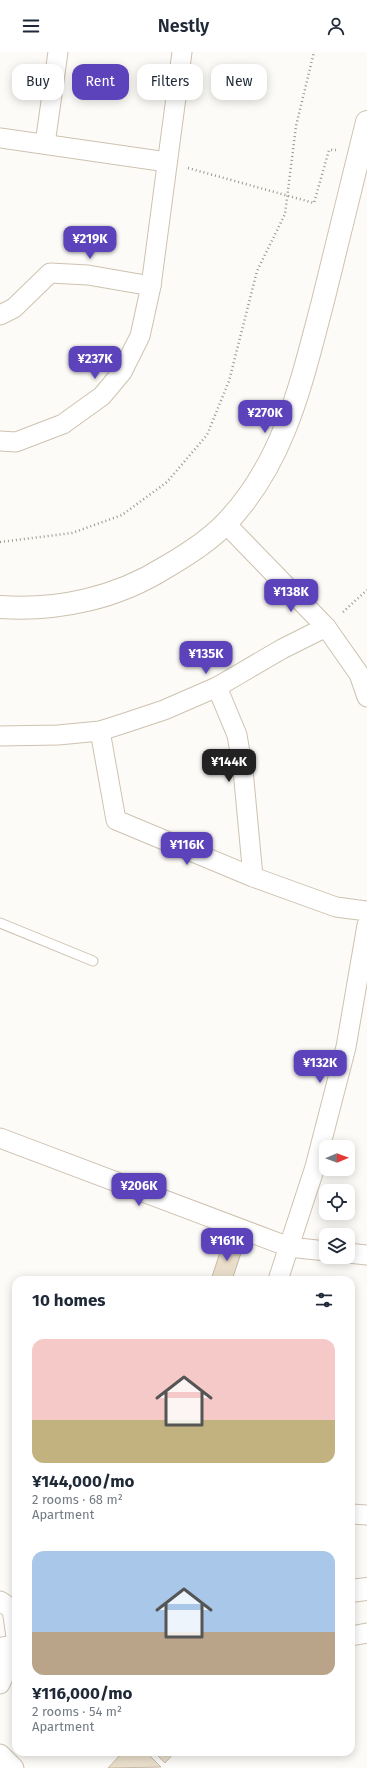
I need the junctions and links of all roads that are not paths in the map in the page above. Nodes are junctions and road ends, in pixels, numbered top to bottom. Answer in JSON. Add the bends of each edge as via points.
{"nodes":[{"id":1,"x":58,"y":52,"type":"edge"},
{"id":2,"x":182,"y":52,"type":"edge"},
{"id":3,"x":367,"y":122,"type":"edge"},
{"id":4,"x":0,"y":138,"type":"edge"},
{"id":5,"x":45,"y":144,"type":"junction"},
{"id":6,"x":167,"y":162,"type":"junction"},
{"id":7,"x":361,"y":178,"type":"edge"},
{"id":8,"x":151,"y":286,"type":"junction"},
{"id":9,"x":0,"y":315,"type":"edge"},
{"id":10,"x":0,"y":441,"type":"edge"},
{"id":11,"x":226,"y":524,"type":"junction"},
{"id":12,"x":0,"y":607,"type":"edge"},
{"id":13,"x":326,"y":627,"type":"junction"},
{"id":14,"x":217,"y":687,"type":"junction"},
{"id":15,"x":367,"y":697,"type":"edge"},
{"id":16,"x":100,"y":732,"type":"junction"},
{"id":17,"x":0,"y":740,"type":"edge"},
{"id":18,"x":253,"y":877,"type":"junction"},
{"id":19,"x":367,"y":911,"type":"edge"},
{"id":20,"x":0,"y":923,"type":"edge"},
{"id":21,"x":367,"y":925,"type":"edge"},
{"id":22,"x":92,"y":961,"type":"dead end"},
{"id":23,"x":0,"y":1138,"type":"edge"},
{"id":24,"x":289,"y":1247,"type":"junction"},
{"id":25,"x":319,"y":1250,"type":"edge"},
{"id":26,"x":355,"y":1254,"type":"edge"},
{"id":27,"x":367,"y":1255,"type":"edge"},
{"id":28,"x":279,"y":1276,"type":"edge"},
{"id":29,"x":355,"y":1514,"type":"edge"},
{"id":30,"x":367,"y":1515,"type":"edge"},
{"id":31,"x":367,"y":1589,"type":"edge"},
{"id":32,"x":355,"y":1591,"type":"edge"},
{"id":33,"x":0,"y":1601,"type":"edge"},
{"id":34,"x":12,"y":1609,"type":"edge"},
{"id":35,"x":367,"y":1634,"type":"edge"},
{"id":36,"x":355,"y":1636,"type":"edge"},
{"id":37,"x":12,"y":1648,"type":"edge"},
{"id":38,"x":0,"y":1649,"type":"edge"},
{"id":39,"x":12,"y":1656,"type":"edge"},
{"id":40,"x":0,"y":1684,"type":"edge"},
{"id":41,"x":0,"y":1754,"type":"edge"},
{"id":42,"x":14,"y":1768,"type":"edge"}],
"edges":[{"from":1,"to":5,"type":"street"},
{"from":2,"to":6,"type":"street"},
{"from":3,"to":7,"type":"street"},
{"from":4,"to":5,"type":"street"},
{"from":5,"to":6,"type":"street"},
{"from":6,"to":8,"type":"street"},
{"from":7,"to":11,"type":"street","via":[[284,435],[268,466]]},
{"from":8,"to":9,"type":"street","via":[[88,275],[50,273],[14,308]]},
{"from":8,"to":10,"type":"street","via":[[140,336],[122,372],[102,396],[63,424],[16,442]]},
{"from":11,"to":12,"type":"street","via":[[186,555],[148,579],[110,594],[65,605]]},
{"from":11,"to":13,"type":"street"},
{"from":13,"to":14,"type":"street"},
{"from":13,"to":15,"type":"street","via":[[358,674]]},
{"from":14,"to":16,"type":"street","via":[[164,710]]},
{"from":14,"to":18,"type":"street","via":[[237,735],[243,770]]},
{"from":16,"to":17,"type":"street"},
{"from":16,"to":18,"type":"street","via":[[116,820]]},
{"from":18,"to":19,"type":"street","via":[[336,907]]},
{"from":20,"to":22,"type":"lane"},
{"from":21,"to":24,"type":"street","via":[[346,1047],[315,1167]]},
{"from":23,"to":24,"type":"street"},
{"from":24,"to":25,"type":"street"},
{"from":24,"to":28,"type":"street"},
{"from":26,"to":27,"type":"street"},
{"from":29,"to":30,"type":"street"},
{"from":31,"to":32,"type":"street"},
{"from":33,"to":34,"type":"street"},
{"from":35,"to":36,"type":"street"},
{"from":37,"to":38,"type":"street"},
{"from":39,"to":40,"type":"street"},
{"from":41,"to":42,"type":"street"}]}
